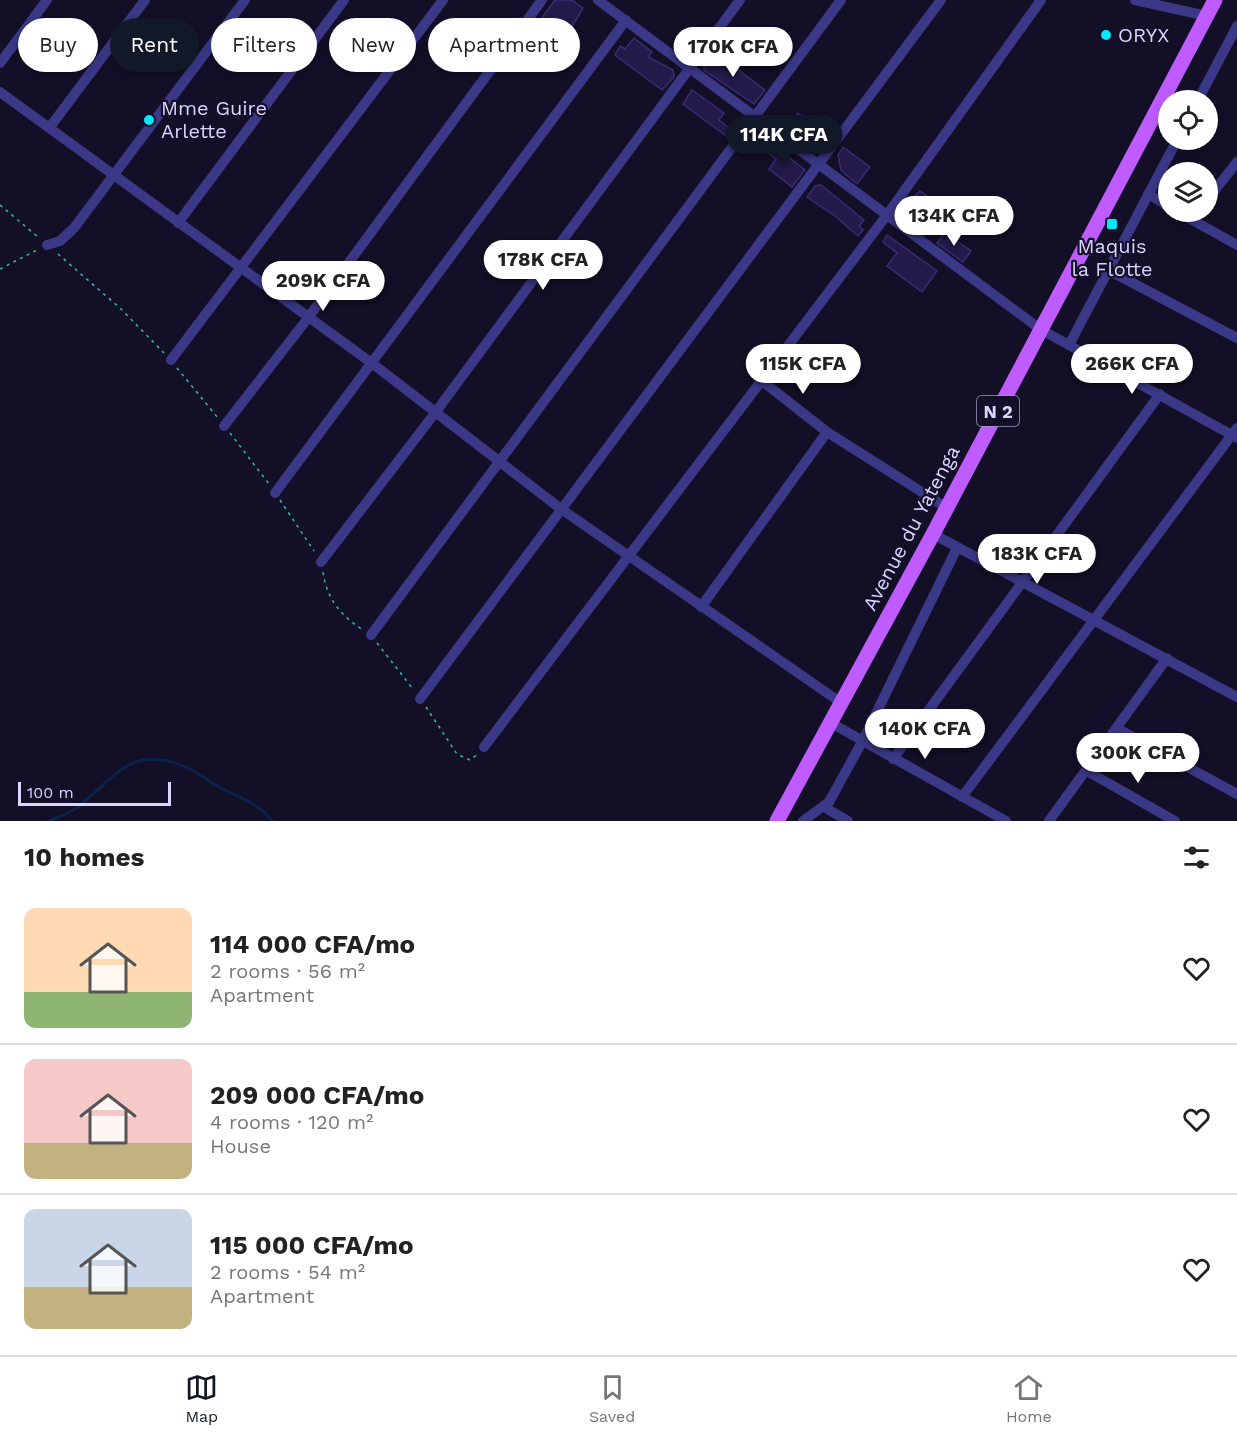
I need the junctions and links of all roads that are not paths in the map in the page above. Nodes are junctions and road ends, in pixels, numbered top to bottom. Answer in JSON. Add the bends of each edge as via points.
{"nodes":[{"id":1,"x":47,"y":0,"type":"edge"},
{"id":2,"x":146,"y":0,"type":"edge"},
{"id":3,"x":245,"y":0,"type":"edge"},
{"id":4,"x":344,"y":0,"type":"edge"},
{"id":5,"x":443,"y":0,"type":"edge"},
{"id":6,"x":542,"y":0,"type":"edge"},
{"id":7,"x":598,"y":0,"type":"edge"},
{"id":8,"x":740,"y":0,"type":"edge"},
{"id":9,"x":841,"y":0,"type":"edge"},
{"id":10,"x":941,"y":0,"type":"edge"},
{"id":11,"x":1041,"y":0,"type":"edge"},
{"id":12,"x":1135,"y":0,"type":"edge"},
{"id":13,"x":1215,"y":0,"type":"edge"},
{"id":14,"x":1207,"y":16,"type":"junction"},
{"id":15,"x":626,"y":20,"type":"junction"},
{"id":16,"x":1237,"y":29,"type":"edge"},
{"id":17,"x":0,"y":63,"type":"edge"},
{"id":18,"x":690,"y":68,"type":"junction"},
{"id":19,"x":1203,"y":90,"type":"edge"},
{"id":20,"x":0,"y":92,"type":"edge"},
{"id":21,"x":756,"y":118,"type":"junction"},
{"id":22,"x":50,"y":127,"type":"junction"},
{"id":23,"x":1172,"y":150,"type":"edge"},
{"id":24,"x":1237,"y":162,"type":"edge"},
{"id":25,"x":819,"y":164,"type":"junction"},
{"id":26,"x":114,"y":177,"type":"junction"},
{"id":27,"x":1218,"y":186,"type":"edge"},
{"id":28,"x":1148,"y":194,"type":"junction"},
{"id":29,"x":1158,"y":200,"type":"edge"},
{"id":30,"x":887,"y":215,"type":"junction"},
{"id":31,"x":1205,"y":222,"type":"edge"},
{"id":32,"x":178,"y":223,"type":"junction"},
{"id":33,"x":48,"y":245,"type":"road end"},
{"id":34,"x":1237,"y":245,"type":"edge"},
{"id":35,"x":242,"y":268,"type":"junction"},
{"id":36,"x":1108,"y":270,"type":"junction"},
{"id":37,"x":308,"y":318,"type":"junction"},
{"id":38,"x":1040,"y":329,"type":"junction"},
{"id":39,"x":1237,"y":338,"type":"edge"},
{"id":40,"x":1070,"y":345,"type":"junction"},
{"id":41,"x":171,"y":360,"type":"road end"},
{"id":42,"x":373,"y":364,"type":"junction"},
{"id":43,"x":762,"y":381,"type":"junction"},
{"id":44,"x":1160,"y":394,"type":"junction"},
{"id":45,"x":435,"y":413,"type":"junction"},
{"id":46,"x":224,"y":426,"type":"dead end"},
{"id":47,"x":827,"y":432,"type":"junction"},
{"id":48,"x":1235,"y":434,"type":"edge"},
{"id":49,"x":499,"y":462,"type":"junction"},
{"id":50,"x":275,"y":493,"type":"dead end"},
{"id":51,"x":947,"y":508,"type":"junction"},
{"id":52,"x":561,"y":509,"type":"junction"},
{"id":53,"x":933,"y":534,"type":"junction"},
{"id":54,"x":957,"y":548,"type":"junction"},
{"id":55,"x":628,"y":556,"type":"junction"},
{"id":56,"x":321,"y":562,"type":"dead end"},
{"id":57,"x":1021,"y":583,"type":"junction"},
{"id":58,"x":701,"y":607,"type":"junction"},
{"id":59,"x":1094,"y":619,"type":"junction"},
{"id":60,"x":371,"y":635,"type":"dead end"},
{"id":61,"x":1167,"y":658,"type":"junction"},
{"id":62,"x":1237,"y":697,"type":"edge"},
{"id":63,"x":420,"y":699,"type":"dead end"},
{"id":64,"x":840,"y":702,"type":"junction"},
{"id":65,"x":831,"y":723,"type":"junction"},
{"id":66,"x":1118,"y":729,"type":"junction"},
{"id":67,"x":862,"y":742,"type":"junction"},
{"id":68,"x":484,"y":747,"type":"dead end"},
{"id":69,"x":893,"y":759,"type":"junction"},
{"id":70,"x":1087,"y":771,"type":"junction"},
{"id":71,"x":1237,"y":794,"type":"edge"},
{"id":72,"x":962,"y":797,"type":"junction"},
{"id":73,"x":824,"y":807,"type":"junction"},
{"id":74,"x":778,"y":820,"type":"edge"},
{"id":75,"x":803,"y":821,"type":"edge"},
{"id":76,"x":848,"y":821,"type":"edge"},
{"id":77,"x":1006,"y":821,"type":"edge"},
{"id":78,"x":1049,"y":821,"type":"edge"},
{"id":79,"x":1175,"y":821,"type":"edge"}],
"edges":[{"from":1,"to":17,"type":"street"},
{"from":2,"to":22,"type":"street"},
{"from":3,"to":26,"type":"street"},
{"from":4,"to":32,"type":"street"},
{"from":5,"to":35,"type":"street"},
{"from":6,"to":37,"type":"street"},
{"from":7,"to":15,"type":"street"},
{"from":8,"to":18,"type":"street"},
{"from":9,"to":21,"type":"street"},
{"from":10,"to":25,"type":"street"},
{"from":11,"to":30,"type":"street"},
{"from":12,"to":14,"type":"street"},
{"from":13,"to":14,"type":"main road","name":"Avenue du Yatenga","number":"N 2"},
{"from":14,"to":38,"type":"main road","name":"Avenue du Yatenga","number":"N 2"},
{"from":15,"to":18,"type":"street"},
{"from":15,"to":42,"type":"street"},
{"from":16,"to":19,"type":"street"},
{"from":18,"to":21,"type":"street"},
{"from":18,"to":45,"type":"street"},
{"from":20,"to":22,"type":"street"},
{"from":21,"to":25,"type":"street"},
{"from":21,"to":49,"type":"street"},
{"from":22,"to":26,"type":"street"},
{"from":23,"to":28,"type":"street"},
{"from":24,"to":27,"type":"street"},
{"from":25,"to":30,"type":"street"},
{"from":25,"to":52,"type":"street"},
{"from":26,"to":32,"type":"street"},
{"from":26,"to":33,"type":"street","via":[[74,228],[60,241]]},
{"from":28,"to":29,"type":"street"},
{"from":28,"to":36,"type":"street"},
{"from":30,"to":38,"type":"street"},
{"from":30,"to":43,"type":"street"},
{"from":31,"to":34,"type":"street"},
{"from":32,"to":35,"type":"street"},
{"from":35,"to":37,"type":"street"},
{"from":35,"to":41,"type":"street"},
{"from":36,"to":39,"type":"street"},
{"from":36,"to":40,"type":"street"},
{"from":37,"to":42,"type":"street"},
{"from":37,"to":46,"type":"street"},
{"from":38,"to":40,"type":"street"},
{"from":38,"to":51,"type":"main road","name":"Avenue du Yatenga","number":"N 2"},
{"from":40,"to":44,"type":"street"},
{"from":42,"to":45,"type":"street"},
{"from":42,"to":50,"type":"street"},
{"from":43,"to":47,"type":"street"},
{"from":43,"to":55,"type":"street"},
{"from":44,"to":48,"type":"street"},
{"from":44,"to":57,"type":"street"},
{"from":45,"to":49,"type":"street"},
{"from":45,"to":56,"type":"street"},
{"from":47,"to":51,"type":"street"},
{"from":47,"to":58,"type":"street"},
{"from":48,"to":59,"type":"street"},
{"from":49,"to":52,"type":"street"},
{"from":49,"to":60,"type":"street"},
{"from":51,"to":53,"type":"main road","name":"Avenue du Yatenga","number":"N 2"},
{"from":52,"to":55,"type":"street"},
{"from":52,"to":63,"type":"street"},
{"from":53,"to":54,"type":"street"},
{"from":53,"to":64,"type":"main road","name":"Avenue du Yatenga","number":"N 2"},
{"from":54,"to":57,"type":"street"},
{"from":54,"to":67,"type":"street"},
{"from":55,"to":58,"type":"street"},
{"from":55,"to":68,"type":"street"},
{"from":57,"to":59,"type":"street"},
{"from":57,"to":69,"type":"street"},
{"from":58,"to":64,"type":"street"},
{"from":59,"to":61,"type":"street"},
{"from":59,"to":72,"type":"street"},
{"from":61,"to":62,"type":"street"},
{"from":61,"to":66,"type":"street"},
{"from":64,"to":65,"type":"main road","name":"Avenue du Yatenga","number":"N 2"},
{"from":65,"to":67,"type":"street"},
{"from":65,"to":74,"type":"main road","name":"Avenue du Yatenga","number":"N 2"},
{"from":66,"to":70,"type":"street"},
{"from":66,"to":71,"type":"street"},
{"from":67,"to":69,"type":"street"},
{"from":67,"to":73,"type":"street"},
{"from":69,"to":72,"type":"street"},
{"from":70,"to":78,"type":"street"},
{"from":70,"to":79,"type":"street"},
{"from":72,"to":77,"type":"street"},
{"from":73,"to":75,"type":"street"},
{"from":73,"to":76,"type":"street"}]}
